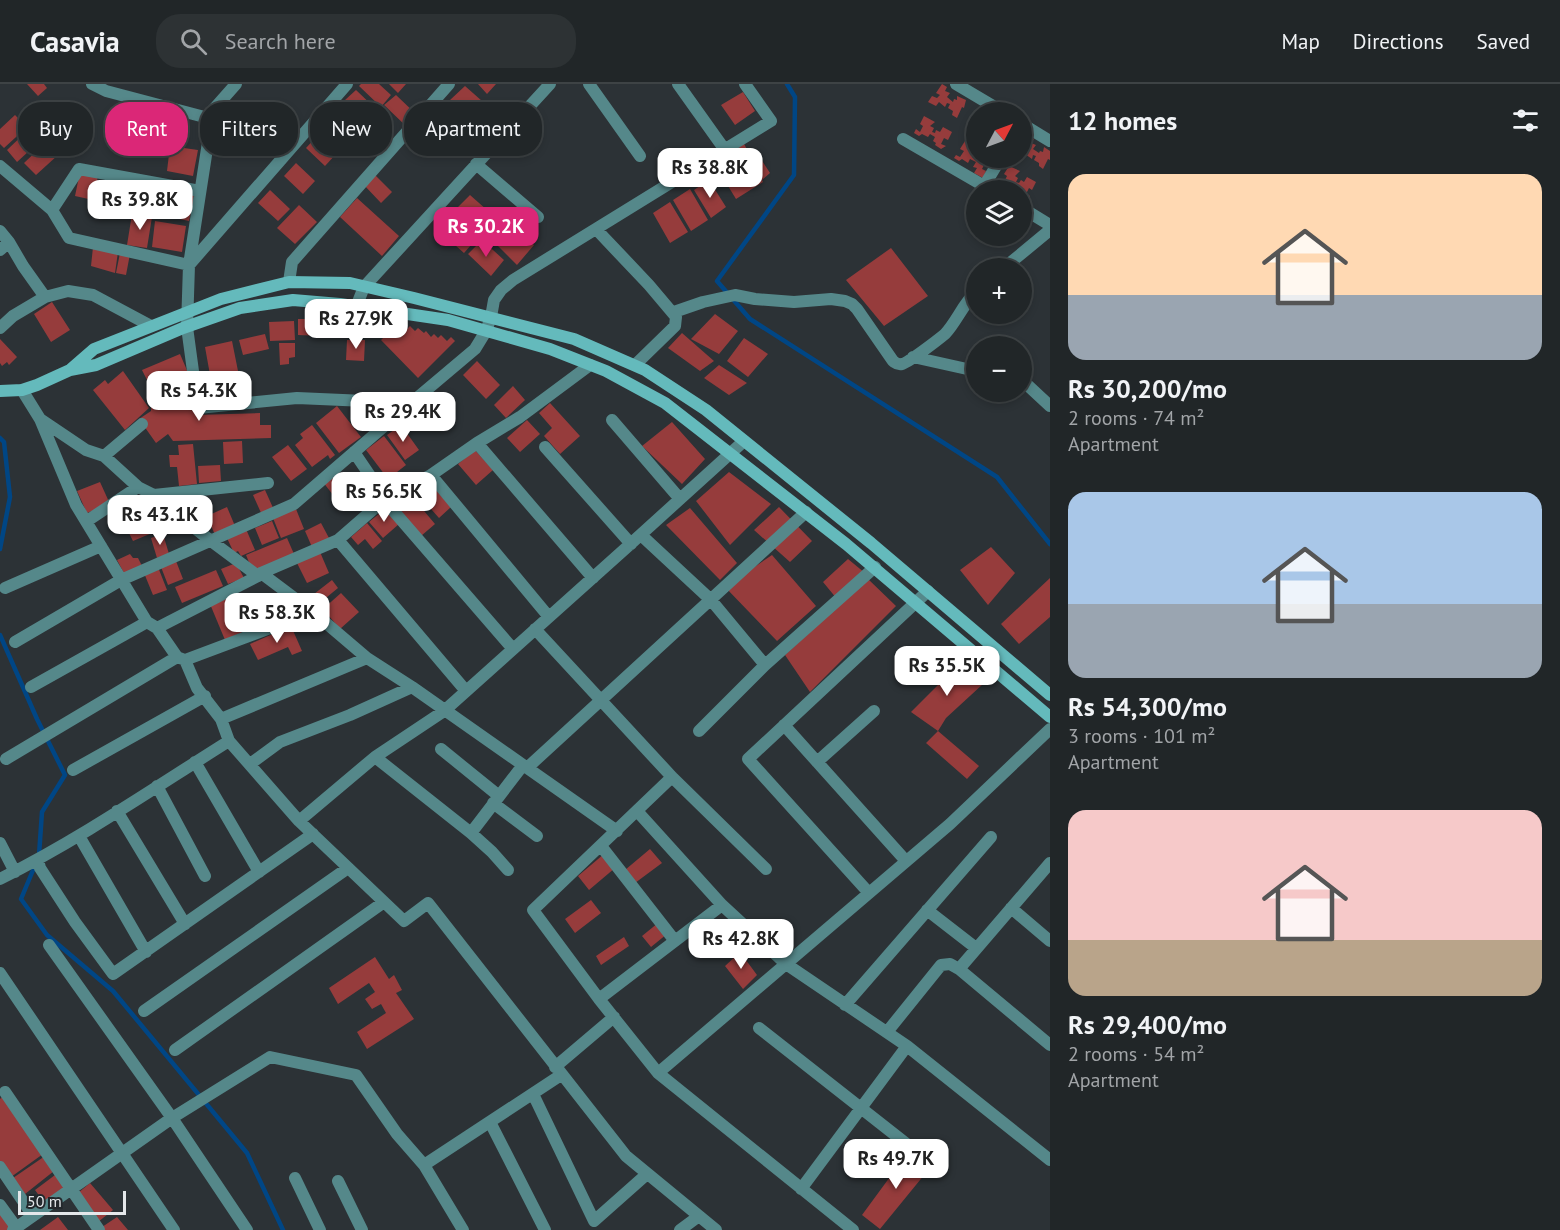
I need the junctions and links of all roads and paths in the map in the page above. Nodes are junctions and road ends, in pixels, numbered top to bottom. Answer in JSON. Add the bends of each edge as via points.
{"nodes":[{"id":1,"x":92,"y":84,"type":"edge"},
{"id":2,"x":347,"y":84,"type":"edge"},
{"id":3,"x":449,"y":84,"type":"edge"},
{"id":4,"x":550,"y":84,"type":"edge"},
{"id":5,"x":590,"y":84,"type":"edge"},
{"id":6,"x":678,"y":84,"type":"edge"},
{"id":7,"x":745,"y":84,"type":"edge"},
{"id":8,"x":957,"y":84,"type":"edge"},
{"id":9,"x":232,"y":86,"type":"edge"},
{"id":10,"x":219,"y":102,"type":"edge"},
{"id":11,"x":987,"y":102,"type":"edge"},
{"id":12,"x":200,"y":116,"type":"edge"},
{"id":13,"x":1032,"y":130,"type":"edge"},
{"id":14,"x":903,"y":139,"type":"dead end"},
{"id":15,"x":1050,"y":141,"type":"edge"},
{"id":16,"x":724,"y":150,"type":"junction"},
{"id":17,"x":206,"y":156,"type":"edge"},
{"id":18,"x":640,"y":156,"type":"dead end"},
{"id":19,"x":476,"y":164,"type":"junction"},
{"id":20,"x":0,"y":166,"type":"edge"},
{"id":21,"x":974,"y":180,"type":"edge"},
{"id":22,"x":200,"y":191,"type":"junction"},
{"id":23,"x":52,"y":210,"type":"junction"},
{"id":24,"x":1032,"y":214,"type":"edge"},
{"id":25,"x":538,"y":217,"type":"dead end"},
{"id":26,"x":1050,"y":225,"type":"edge"},
{"id":27,"x":596,"y":229,"type":"junction"},
{"id":28,"x":1050,"y":230,"type":"edge"},
{"id":29,"x":0,"y":231,"type":"edge"},
{"id":30,"x":5,"y":246,"type":"edge"},
{"id":31,"x":1016,"y":258,"type":"edge"},
{"id":32,"x":189,"y":265,"type":"junction"},
{"id":33,"x":289,"y":282,"type":"junction"},
{"id":34,"x":364,"y":287,"type":"junction"},
{"id":35,"x":45,"y":297,"type":"junction"},
{"id":36,"x":966,"y":303,"type":"edge"},
{"id":37,"x":356,"y":307,"type":"junction"},
{"id":38,"x":188,"y":312,"type":"junction"},
{"id":39,"x":674,"y":312,"type":"junction"},
{"id":40,"x":491,"y":317,"type":"junction"},
{"id":41,"x":151,"y":326,"type":"junction"},
{"id":42,"x":187,"y":327,"type":"junction"},
{"id":43,"x":0,"y":328,"type":"edge"},
{"id":44,"x":486,"y":331,"type":"junction"},
{"id":45,"x":914,"y":357,"type":"junction"},
{"id":46,"x":590,"y":365,"type":"junction"},
{"id":47,"x":634,"y":365,"type":"junction"},
{"id":48,"x":966,"y":369,"type":"edge"},
{"id":49,"x":70,"y":370,"type":"junction"},
{"id":50,"x":1032,"y":389,"type":"edge"},
{"id":51,"x":22,"y":390,"type":"junction"},
{"id":52,"x":0,"y":391,"type":"edge"},
{"id":53,"x":411,"y":403,"type":"junction"},
{"id":54,"x":1050,"y":406,"type":"edge"},
{"id":55,"x":40,"y":419,"type":"junction"},
{"id":56,"x":612,"y":420,"type":"dead end"},
{"id":57,"x":142,"y":424,"type":"dead end"},
{"id":58,"x":744,"y":441,"type":"junction"},
{"id":59,"x":477,"y":443,"type":"junction"},
{"id":60,"x":546,"y":447,"type":"dead end"},
{"id":61,"x":354,"y":452,"type":"junction"},
{"id":62,"x":730,"y":453,"type":"junction"},
{"id":63,"x":104,"y":456,"type":"junction"},
{"id":64,"x":431,"y":475,"type":"junction"},
{"id":65,"x":268,"y":483,"type":"dead end"},
{"id":66,"x":138,"y":487,"type":"junction"},
{"id":67,"x":154,"y":495,"type":"junction"},
{"id":68,"x":384,"y":500,"type":"junction"},
{"id":69,"x":680,"y":500,"type":"junction"},
{"id":70,"x":806,"y":512,"type":"junction"},
{"id":71,"x":87,"y":521,"type":"junction"},
{"id":72,"x":641,"y":535,"type":"junction"},
{"id":73,"x":338,"y":540,"type":"junction"},
{"id":74,"x":211,"y":542,"type":"junction"},
{"id":75,"x":631,"y":544,"type":"junction"},
{"id":76,"x":101,"y":546,"type":"junction"},
{"id":77,"x":875,"y":567,"type":"junction"},
{"id":78,"x":260,"y":575,"type":"junction"},
{"id":79,"x":593,"y":578,"type":"junction"},
{"id":80,"x":121,"y":580,"type":"junction"},
{"id":81,"x":5,"y":588,"type":"dead end"},
{"id":82,"x":928,"y":591,"type":"junction"},
{"id":83,"x":711,"y":600,"type":"junction"},
{"id":84,"x":916,"y":603,"type":"junction"},
{"id":85,"x":313,"y":612,"type":"junction"},
{"id":86,"x":549,"y":617,"type":"junction"},
{"id":87,"x":152,"y":625,"type":"junction"},
{"id":88,"x":536,"y":629,"type":"junction"},
{"id":89,"x":15,"y":642,"type":"dead end"},
{"id":90,"x":513,"y":649,"type":"junction"},
{"id":91,"x":181,"y":658,"type":"junction"},
{"id":92,"x":367,"y":658,"type":"junction"},
{"id":93,"x":765,"y":665,"type":"junction"},
{"id":94,"x":31,"y":687,"type":"dead end"},
{"id":95,"x":412,"y":687,"type":"junction"},
{"id":96,"x":466,"y":691,"type":"junction"},
{"id":97,"x":1050,"y":694,"type":"edge"},
{"id":98,"x":205,"y":696,"type":"junction"},
{"id":99,"x":601,"y":700,"type":"junction"},
{"id":100,"x":444,"y":711,"type":"junction"},
{"id":101,"x":874,"y":711,"type":"dead end"},
{"id":102,"x":1050,"y":717,"type":"edge"},
{"id":103,"x":221,"y":719,"type":"junction"},
{"id":104,"x":784,"y":725,"type":"junction"},
{"id":105,"x":1050,"y":729,"type":"edge"},
{"id":106,"x":699,"y":731,"type":"dead end"},
{"id":107,"x":229,"y":741,"type":"junction"},
{"id":108,"x":441,"y":749,"type":"dead end"},
{"id":109,"x":375,"y":757,"type":"junction"},
{"id":110,"x":6,"y":759,"type":"dead end"},
{"id":111,"x":195,"y":762,"type":"junction"},
{"id":112,"x":817,"y":762,"type":"junction"},
{"id":113,"x":250,"y":764,"type":"junction"},
{"id":114,"x":525,"y":767,"type":"junction"},
{"id":115,"x":73,"y":770,"type":"dead end"},
{"id":116,"x":672,"y":777,"type":"junction"},
{"id":117,"x":157,"y":786,"type":"junction"},
{"id":118,"x":496,"y":799,"type":"junction"},
{"id":119,"x":117,"y":811,"type":"junction"},
{"id":120,"x":637,"y":811,"type":"junction"},
{"id":121,"x":299,"y":821,"type":"junction"},
{"id":122,"x":617,"y":831,"type":"junction"},
{"id":123,"x":471,"y":833,"type":"junction"},
{"id":124,"x":313,"y":834,"type":"junction"},
{"id":125,"x":79,"y":836,"type":"junction"},
{"id":126,"x":537,"y":836,"type":"dead end"},
{"id":127,"x":991,"y":837,"type":"dead end"},
{"id":128,"x":0,"y":843,"type":"edge"},
{"id":129,"x":601,"y":846,"type":"junction"},
{"id":130,"x":906,"y":861,"type":"junction"},
{"id":131,"x":34,"y":862,"type":"junction"},
{"id":132,"x":1050,"y":863,"type":"edge"},
{"id":133,"x":348,"y":867,"type":"junction"},
{"id":134,"x":766,"y":869,"type":"dead end"},
{"id":135,"x":508,"y":870,"type":"dead end"},
{"id":136,"x":15,"y":872,"type":"junction"},
{"id":137,"x":259,"y":872,"type":"junction"},
{"id":138,"x":205,"y":876,"type":"dead end"},
{"id":139,"x":0,"y":879,"type":"edge"},
{"id":140,"x":869,"y":893,"type":"junction"},
{"id":141,"x":384,"y":902,"type":"junction"},
{"id":142,"x":722,"y":905,"type":"junction"},
{"id":143,"x":1011,"y":908,"type":"junction"},
{"id":144,"x":927,"y":910,"type":"junction"},
{"id":145,"x":185,"y":924,"type":"junction"},
{"id":146,"x":675,"y":941,"type":"junction"},
{"id":147,"x":1050,"y":941,"type":"edge"},
{"id":148,"x":49,"y":945,"type":"dead end"},
{"id":149,"x":976,"y":948,"type":"junction"},
{"id":150,"x":146,"y":952,"type":"junction"},
{"id":151,"x":786,"y":964,"type":"junction"},
{"id":152,"x":959,"y":969,"type":"junction"},
{"id":153,"x":0,"y":973,"type":"edge"},
{"id":154,"x":599,"y":999,"type":"junction"},
{"id":155,"x":845,"y":1005,"type":"junction"},
{"id":156,"x":144,"y":1011,"type":"dead end"},
{"id":157,"x":614,"y":1017,"type":"junction"},
{"id":158,"x":759,"y":1028,"type":"dead end"},
{"id":159,"x":887,"y":1032,"type":"junction"},
{"id":160,"x":1050,"y":1045,"type":"edge"},
{"id":161,"x":907,"y":1046,"type":"junction"},
{"id":162,"x":175,"y":1050,"type":"dead end"},
{"id":163,"x":558,"y":1071,"type":"junction"},
{"id":164,"x":658,"y":1073,"type":"junction"},
{"id":165,"x":5,"y":1092,"type":"dead end"},
{"id":166,"x":533,"y":1094,"type":"junction"},
{"id":167,"x":861,"y":1108,"type":"junction"},
{"id":168,"x":172,"y":1118,"type":"junction"},
{"id":169,"x":490,"y":1122,"type":"junction"},
{"id":170,"x":123,"y":1153,"type":"junction"},
{"id":171,"x":927,"y":1160,"type":"dead end"},
{"id":172,"x":1050,"y":1160,"type":"edge"},
{"id":173,"x":424,"y":1165,"type":"junction"},
{"id":174,"x":0,"y":1167,"type":"edge"},
{"id":175,"x":647,"y":1173,"type":"junction"},
{"id":176,"x":295,"y":1178,"type":"dead end"},
{"id":177,"x":338,"y":1181,"type":"dead end"},
{"id":178,"x":72,"y":1189,"type":"junction"},
{"id":179,"x":801,"y":1189,"type":"junction"},
{"id":180,"x":0,"y":1205,"type":"edge"},
{"id":181,"x":699,"y":1216,"type":"junction"},
{"id":182,"x":24,"y":1225,"type":"edge"},
{"id":183,"x":99,"y":1230,"type":"edge"},
{"id":184,"x":174,"y":1230,"type":"edge"},
{"id":185,"x":246,"y":1230,"type":"edge"},
{"id":186,"x":320,"y":1230,"type":"edge"},
{"id":187,"x":362,"y":1230,"type":"edge"},
{"id":188,"x":463,"y":1230,"type":"edge"},
{"id":189,"x":545,"y":1230,"type":"edge"},
{"id":190,"x":680,"y":1230,"type":"edge"},
{"id":191,"x":716,"y":1230,"type":"edge"},
{"id":192,"x":853,"y":1230,"type":"edge"}],
"edges":[{"from":1,"to":12,"type":"street"},
{"from":2,"to":32,"type":"street"},
{"from":3,"to":33,"type":"street","via":[[292,262]]},
{"from":4,"to":19,"type":"street"},
{"from":5,"to":18,"type":"street"},
{"from":6,"to":16,"type":"street"},
{"from":7,"to":16,"type":"street","via":[[771,121]]},
{"from":8,"to":11,"type":"street"},
{"from":9,"to":10,"type":"street"},
{"from":13,"to":15,"type":"street"},
{"from":14,"to":21,"type":"street"},
{"from":16,"to":27,"type":"street"},
{"from":17,"to":22,"type":"street"},
{"from":19,"to":25,"type":"street"},
{"from":19,"to":34,"type":"street"},
{"from":20,"to":23,"type":"street"},
{"from":22,"to":23,"type":"street","via":[[79,169]]},
{"from":22,"to":32,"type":"street"},
{"from":23,"to":32,"type":"street","via":[[69,238]]},
{"from":24,"to":26,"type":"street"},
{"from":27,"to":39,"type":"street"},
{"from":27,"to":40,"type":"street","via":[[501,290],[494,300]]},
{"from":28,"to":31,"type":"street"},
{"from":29,"to":30,"type":"street"},
{"from":30,"to":35,"type":"street"},
{"from":32,"to":38,"type":"street"},
{"from":33,"to":34,"type":"street","via":[[350,283]]},
{"from":33,"to":38,"type":"street","via":[[221,299]]},
{"from":34,"to":37,"type":"street"},
{"from":34,"to":40,"type":"street"},
{"from":35,"to":41,"type":"street","via":[[68,291],[93,295]]},
{"from":35,"to":43,"type":"street"},
{"from":36,"to":45,"type":"street","via":[[944,334]]},
{"from":37,"to":42,"type":"street","via":[[293,300],[240,308]]},
{"from":37,"to":44,"type":"street","via":[[448,320]]},
{"from":38,"to":41,"type":"street"},
{"from":38,"to":42,"type":"street"},
{"from":39,"to":45,"type":"street","via":[[732,295],[794,302],[845,301],[857,309],[893,361],[902,364]]},
{"from":39,"to":47,"type":"street","via":[[675,326]]},
{"from":40,"to":44,"type":"street"},
{"from":40,"to":47,"type":"street","via":[[574,339]]},
{"from":41,"to":49,"type":"street","via":[[94,349]]},
{"from":42,"to":49,"type":"street","via":[[96,365]]},
{"from":42,"to":53,"type":"street","via":[[198,408],[297,398]]},
{"from":44,"to":46,"type":"street"},
{"from":44,"to":53,"type":"street","via":[[475,349]]},
{"from":45,"to":48,"type":"street"},
{"from":46,"to":59,"type":"street","via":[[520,417]]},
{"from":46,"to":62,"type":"street","via":[[665,403]]},
{"from":47,"to":58,"type":"street","via":[[706,410]]},
{"from":49,"to":51,"type":"street"},
{"from":50,"to":54,"type":"street"},
{"from":51,"to":52,"type":"street"},
{"from":51,"to":55,"type":"street"},
{"from":53,"to":61,"type":"street"},
{"from":55,"to":63,"type":"street","via":[[86,450]]},
{"from":55,"to":71,"type":"street","via":[[76,505]]},
{"from":56,"to":69,"type":"street"},
{"from":57,"to":63,"type":"street"},
{"from":58,"to":62,"type":"street"},
{"from":58,"to":82,"type":"street"},
{"from":59,"to":64,"type":"street"},
{"from":59,"to":79,"type":"street"},
{"from":60,"to":75,"type":"street"},
{"from":61,"to":68,"type":"street","via":[[377,486],[379,504]]},
{"from":61,"to":74,"type":"street","via":[[294,504]]},
{"from":62,"to":69,"type":"street"},
{"from":62,"to":70,"type":"street"},
{"from":63,"to":66,"type":"street"},
{"from":64,"to":68,"type":"street"},
{"from":64,"to":86,"type":"street"},
{"from":65,"to":67,"type":"street"},
{"from":66,"to":67,"type":"street"},
{"from":66,"to":71,"type":"street"},
{"from":67,"to":74,"type":"street"},
{"from":68,"to":73,"type":"street"},
{"from":68,"to":90,"type":"street"},
{"from":69,"to":72,"type":"street"},
{"from":70,"to":77,"type":"street"},
{"from":70,"to":83,"type":"street"},
{"from":71,"to":76,"type":"street"},
{"from":72,"to":75,"type":"street"},
{"from":72,"to":83,"type":"street"},
{"from":73,"to":78,"type":"street"},
{"from":73,"to":96,"type":"street"},
{"from":74,"to":78,"type":"street"},
{"from":74,"to":80,"type":"street"},
{"from":75,"to":79,"type":"street"},
{"from":76,"to":80,"type":"street"},
{"from":76,"to":81,"type":"street"},
{"from":77,"to":84,"type":"street"},
{"from":77,"to":93,"type":"street"},
{"from":78,"to":85,"type":"street"},
{"from":78,"to":87,"type":"street"},
{"from":79,"to":86,"type":"street"},
{"from":80,"to":87,"type":"street"},
{"from":80,"to":89,"type":"street"},
{"from":82,"to":84,"type":"street"},
{"from":82,"to":97,"type":"street"},
{"from":83,"to":93,"type":"street"},
{"from":83,"to":99,"type":"street"},
{"from":84,"to":102,"type":"street"},
{"from":84,"to":104,"type":"street"},
{"from":85,"to":91,"type":"street"},
{"from":85,"to":92,"type":"street"},
{"from":86,"to":88,"type":"street"},
{"from":87,"to":91,"type":"street"},
{"from":87,"to":94,"type":"street"},
{"from":88,"to":90,"type":"street"},
{"from":88,"to":99,"type":"street"},
{"from":90,"to":96,"type":"street"},
{"from":91,"to":98,"type":"street"},
{"from":91,"to":110,"type":"street"},
{"from":92,"to":95,"type":"street"},
{"from":92,"to":103,"type":"street"},
{"from":93,"to":106,"type":"street"},
{"from":95,"to":100,"type":"street"},
{"from":95,"to":113,"type":"street","via":[[280,742]]},
{"from":96,"to":100,"type":"street"},
{"from":98,"to":103,"type":"street"},
{"from":98,"to":115,"type":"street"},
{"from":99,"to":114,"type":"street"},
{"from":99,"to":116,"type":"street"},
{"from":100,"to":109,"type":"street"},
{"from":100,"to":114,"type":"street"},
{"from":101,"to":112,"type":"street"},
{"from":103,"to":107,"type":"street"},
{"from":104,"to":112,"type":"street"},
{"from":104,"to":140,"type":"street","via":[[748,759]]},
{"from":105,"to":130,"type":"street"},
{"from":107,"to":111,"type":"street"},
{"from":107,"to":113,"type":"street"},
{"from":108,"to":118,"type":"street"},
{"from":109,"to":121,"type":"street"},
{"from":109,"to":123,"type":"street"},
{"from":111,"to":117,"type":"street"},
{"from":111,"to":137,"type":"street"},
{"from":112,"to":130,"type":"street"},
{"from":113,"to":121,"type":"street"},
{"from":114,"to":118,"type":"street"},
{"from":114,"to":122,"type":"street"},
{"from":116,"to":120,"type":"street"},
{"from":116,"to":134,"type":"street"},
{"from":117,"to":119,"type":"street"},
{"from":117,"to":138,"type":"street"},
{"from":118,"to":123,"type":"street"},
{"from":118,"to":126,"type":"street"},
{"from":119,"to":125,"type":"street"},
{"from":119,"to":145,"type":"street"},
{"from":120,"to":122,"type":"street"},
{"from":120,"to":142,"type":"street"},
{"from":121,"to":124,"type":"street"},
{"from":122,"to":129,"type":"street"},
{"from":123,"to":135,"type":"street"},
{"from":124,"to":133,"type":"street"},
{"from":124,"to":137,"type":"street"},
{"from":125,"to":131,"type":"street"},
{"from":125,"to":150,"type":"street"},
{"from":127,"to":144,"type":"street"},
{"from":128,"to":136,"type":"street"},
{"from":129,"to":146,"type":"street"},
{"from":129,"to":154,"type":"street","via":[[533,910]]},
{"from":130,"to":140,"type":"street"},
{"from":131,"to":136,"type":"street"},
{"from":131,"to":150,"type":"street","via":[[113,974]]},
{"from":132,"to":143,"type":"street"},
{"from":133,"to":141,"type":"street"},
{"from":133,"to":156,"type":"street"},
{"from":136,"to":139,"type":"street"},
{"from":137,"to":145,"type":"street"},
{"from":140,"to":151,"type":"street"},
{"from":141,"to":162,"type":"street"},
{"from":141,"to":163,"type":"street","via":[[404,921],[428,903]]},
{"from":142,"to":146,"type":"street"},
{"from":142,"to":151,"type":"street"},
{"from":143,"to":147,"type":"street"},
{"from":143,"to":149,"type":"street"},
{"from":144,"to":149,"type":"street"},
{"from":144,"to":155,"type":"street"},
{"from":145,"to":150,"type":"street"},
{"from":146,"to":154,"type":"street"},
{"from":148,"to":168,"type":"street"},
{"from":149,"to":152,"type":"street"},
{"from":151,"to":155,"type":"street"},
{"from":151,"to":164,"type":"street"},
{"from":152,"to":159,"type":"street","via":[[950,964],[941,966]]},
{"from":152,"to":160,"type":"street"},
{"from":153,"to":170,"type":"street"},
{"from":154,"to":157,"type":"street"},
{"from":155,"to":159,"type":"street"},
{"from":157,"to":163,"type":"street"},
{"from":157,"to":164,"type":"street"},
{"from":158,"to":167,"type":"street"},
{"from":159,"to":161,"type":"street"},
{"from":161,"to":167,"type":"street"},
{"from":161,"to":172,"type":"street"},
{"from":163,"to":166,"type":"street"},
{"from":163,"to":175,"type":"street","via":[[626,1156]]},
{"from":164,"to":179,"type":"street"},
{"from":165,"to":178,"type":"street"},
{"from":166,"to":169,"type":"street"},
{"from":166,"to":175,"type":"street","via":[[594,1221]]},
{"from":167,"to":171,"type":"street"},
{"from":167,"to":179,"type":"street"},
{"from":168,"to":170,"type":"street"},
{"from":168,"to":173,"type":"street","via":[[270,1057],[356,1076]]},
{"from":168,"to":185,"type":"street"},
{"from":169,"to":173,"type":"street"},
{"from":169,"to":189,"type":"street"},
{"from":170,"to":178,"type":"street"},
{"from":170,"to":184,"type":"street"},
{"from":173,"to":188,"type":"street"},
{"from":174,"to":182,"type":"street"},
{"from":175,"to":181,"type":"street"},
{"from":176,"to":186,"type":"street"},
{"from":177,"to":187,"type":"street"},
{"from":178,"to":182,"type":"street"},
{"from":178,"to":183,"type":"street"},
{"from":179,"to":192,"type":"street"},
{"from":180,"to":182,"type":"street"},
{"from":181,"to":190,"type":"street"},
{"from":181,"to":191,"type":"street"}]}
